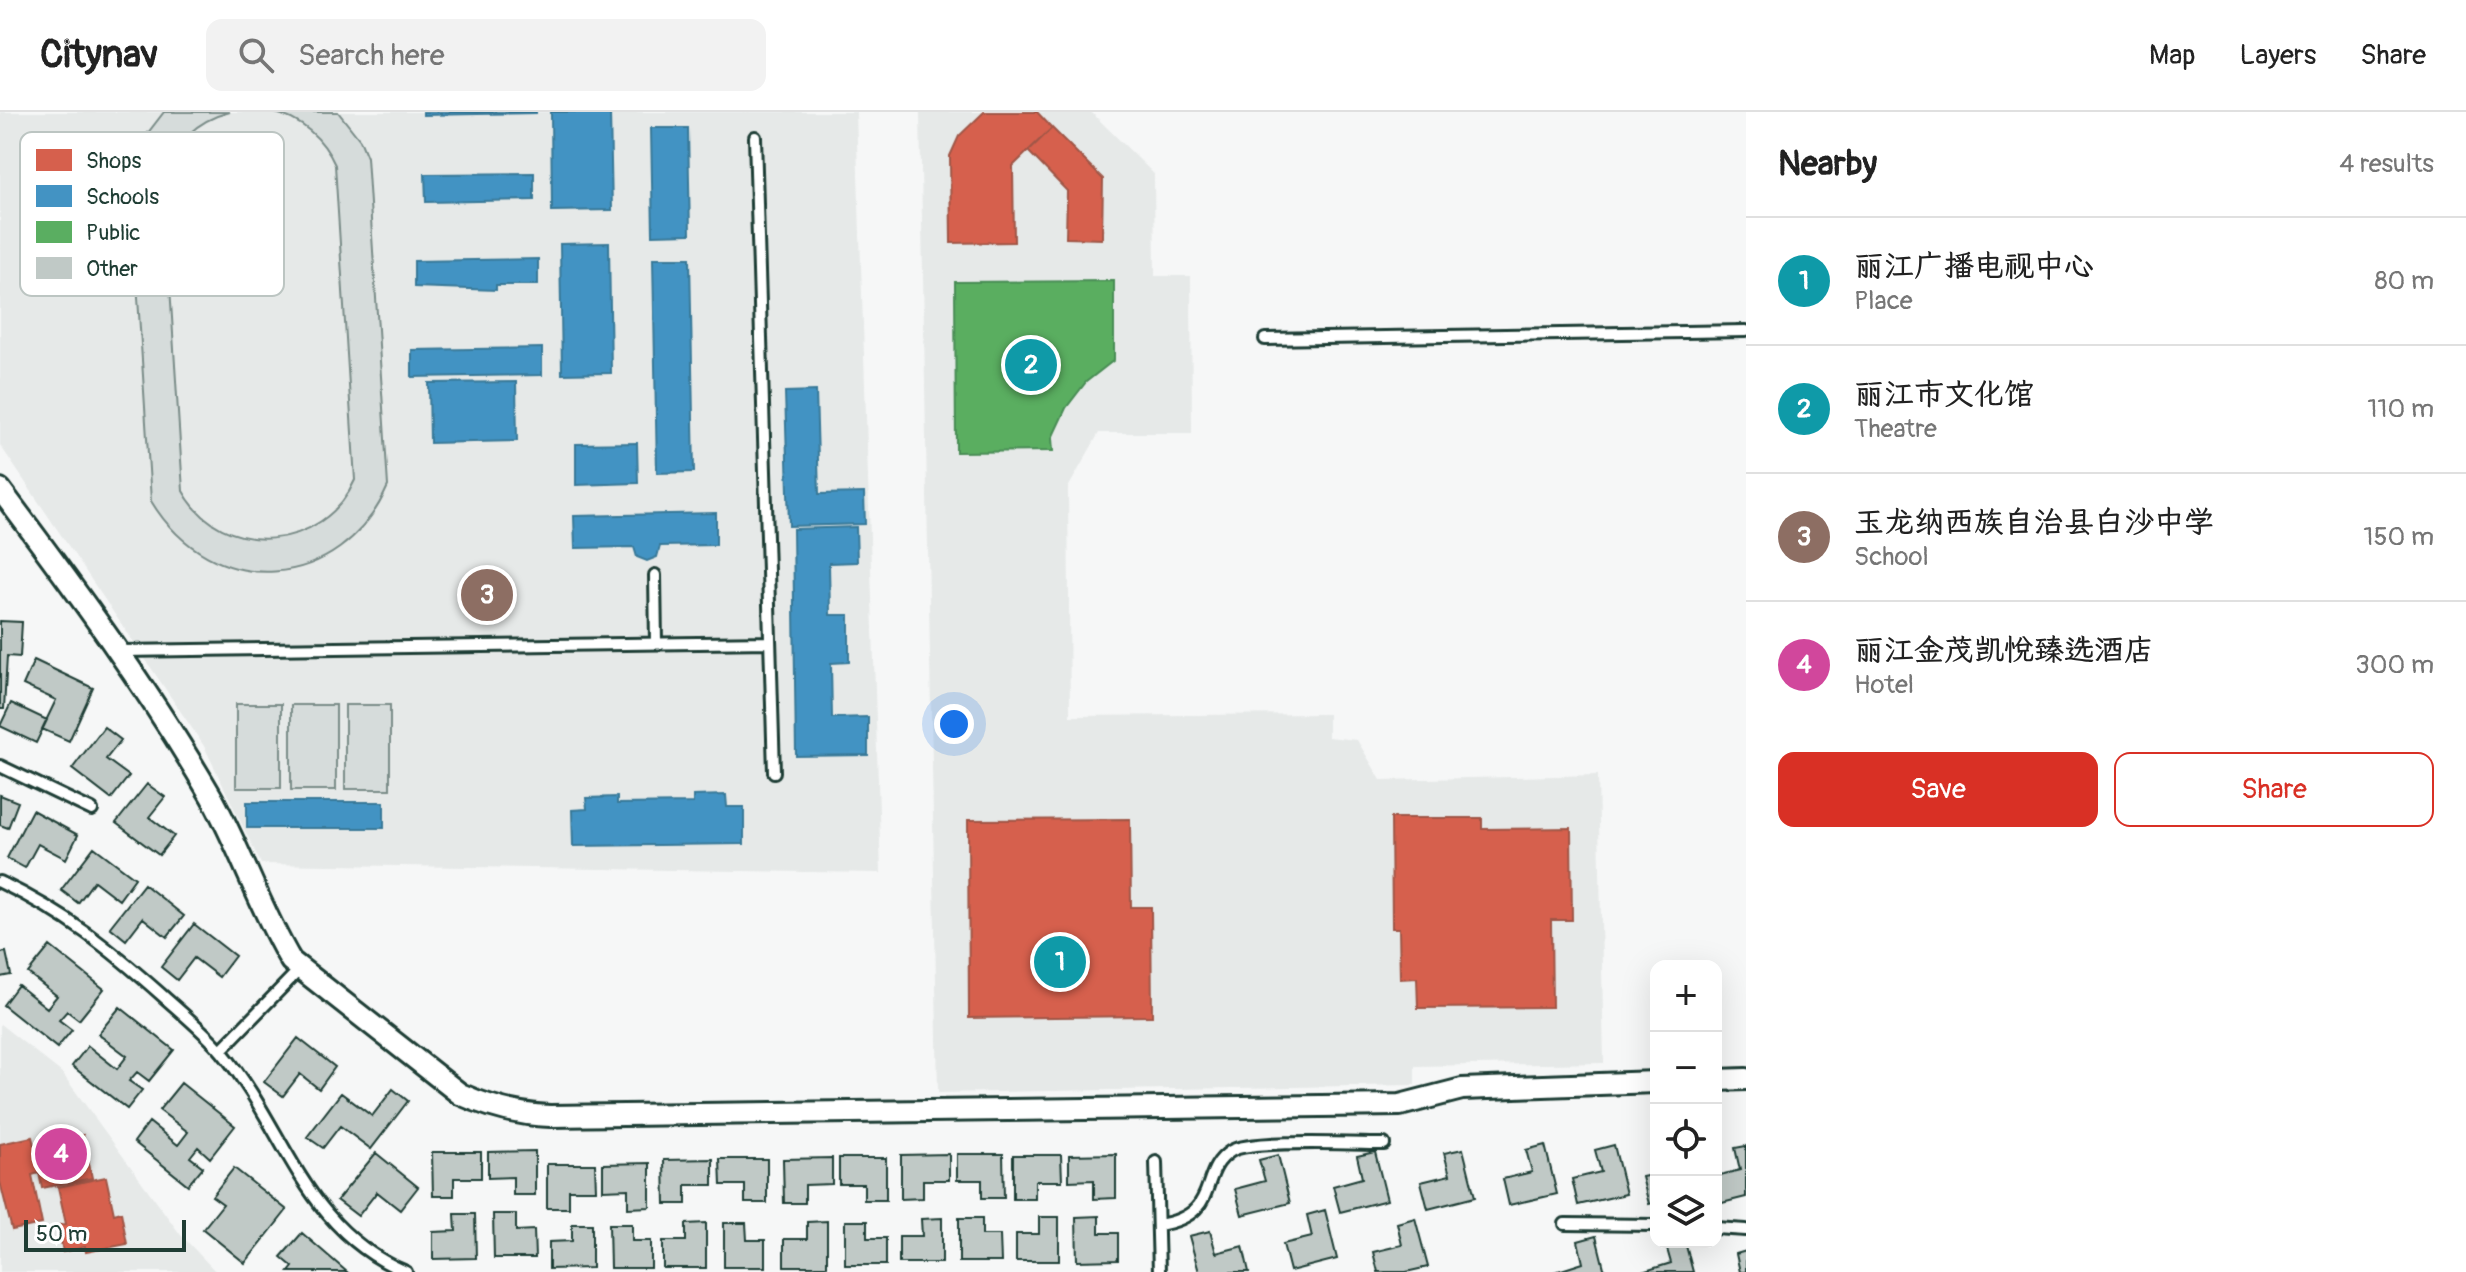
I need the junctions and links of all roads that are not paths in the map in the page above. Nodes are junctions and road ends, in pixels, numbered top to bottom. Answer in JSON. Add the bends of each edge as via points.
{"nodes":[{"id":1,"x":755,"y":137,"type":"dead end"},
{"id":2,"x":1746,"y":331,"type":"edge"},
{"id":3,"x":1265,"y":339,"type":"dead end"},
{"id":4,"x":0,"y":489,"type":"edge"},
{"id":5,"x":655,"y":575,"type":"dead end"},
{"id":6,"x":770,"y":642,"type":"junction"},
{"id":7,"x":656,"y":643,"type":"junction"},
{"id":8,"x":121,"y":651,"type":"junction"},
{"id":9,"x":0,"y":766,"type":"edge"},
{"id":10,"x":774,"y":772,"type":"dead end"},
{"id":11,"x":92,"y":810,"type":"dead end"},
{"id":12,"x":0,"y":882,"type":"edge"},
{"id":13,"x":299,"y":970,"type":"junction"},
{"id":14,"x":221,"y":1050,"type":"junction"},
{"id":15,"x":1746,"y":1079,"type":"edge"},
{"id":16,"x":1722,"y":1080,"type":"edge"},
{"id":17,"x":1650,"y":1082,"type":"edge"},
{"id":18,"x":1384,"y":1144,"type":"dead end"},
{"id":19,"x":1156,"y":1162,"type":"dead end"},
{"id":20,"x":1565,"y":1224,"type":"dead end"},
{"id":21,"x":1158,"y":1225,"type":"junction"},
{"id":22,"x":1650,"y":1225,"type":"edge"},
{"id":23,"x":1722,"y":1228,"type":"edge"},
{"id":24,"x":1746,"y":1230,"type":"edge"},
{"id":25,"x":406,"y":1272,"type":"edge"},
{"id":26,"x":1159,"y":1272,"type":"edge"}],
"edges":[{"from":1,"to":6,"type":"lane"},
{"from":2,"to":3,"type":"lane"},
{"from":4,"to":8,"type":"street"},
{"from":5,"to":7,"type":"lane"},
{"from":6,"to":7,"type":"lane"},
{"from":6,"to":10,"type":"lane"},
{"from":7,"to":8,"type":"lane"},
{"from":8,"to":13,"type":"street","via":[[211,797],[277,936]]},
{"from":9,"to":11,"type":"lane"},
{"from":12,"to":14,"type":"lane","via":[[98,938]]},
{"from":13,"to":14,"type":"lane"},
{"from":13,"to":17,"type":"street","via":[[460,1094],[531,1115],[1400,1105],[1462,1089]]},
{"from":14,"to":25,"type":"lane","via":[[321,1210],[364,1250]]},
{"from":15,"to":16,"type":"street"},
{"from":18,"to":21,"type":"lane","via":[[1241,1146],[1219,1163],[1204,1201],[1194,1211]]},
{"from":19,"to":21,"type":"lane"},
{"from":20,"to":22,"type":"lane"},
{"from":21,"to":26,"type":"lane"},
{"from":23,"to":24,"type":"lane"}]}
